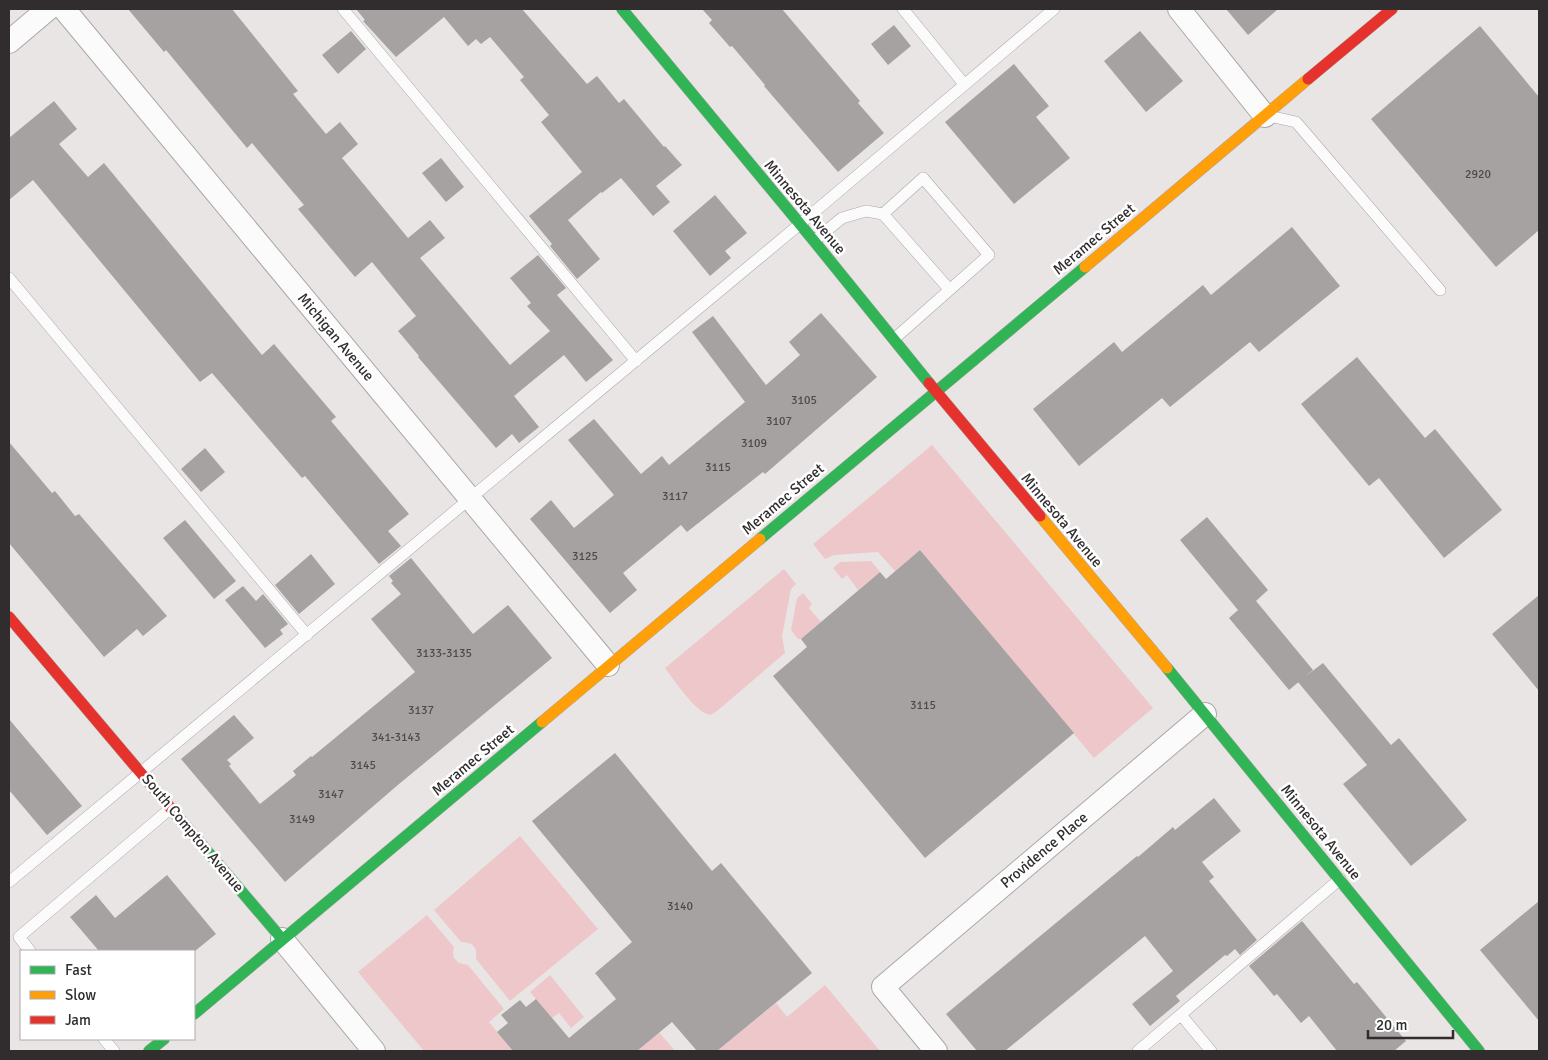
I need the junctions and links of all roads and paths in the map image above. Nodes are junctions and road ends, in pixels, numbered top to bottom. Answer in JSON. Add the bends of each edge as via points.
{"nodes":[{"id":1,"x":48,"y":9,"type":"edge"},
{"id":2,"x":64,"y":9,"type":"edge"},
{"id":3,"x":343,"y":9,"type":"edge"},
{"id":4,"x":622,"y":9,"type":"edge"},
{"id":5,"x":902,"y":9,"type":"edge"},
{"id":6,"x":1054,"y":9,"type":"edge"},
{"id":7,"x":1179,"y":9,"type":"edge"},
{"id":8,"x":1392,"y":9,"type":"edge"},
{"id":9,"x":9,"y":42,"type":"edge"},
{"id":10,"x":964,"y":84,"type":"junction"},
{"id":11,"x":1265,"y":116,"type":"junction"},
{"id":12,"x":883,"y":214,"type":"junction"},
{"id":13,"x":800,"y":224,"type":"junction"},
{"id":14,"x":814,"y":241,"type":"junction"},
{"id":15,"x":9,"y":278,"type":"edge"},
{"id":16,"x":949,"y":289,"type":"junction"},
{"id":17,"x":1440,"y":290,"type":"dead end"},
{"id":18,"x":894,"y":339,"type":"junction"},
{"id":19,"x":636,"y":361,"type":"junction"},
{"id":20,"x":935,"y":391,"type":"junction"},
{"id":21,"x":470,"y":499,"type":"junction"},
{"id":22,"x":9,"y":618,"type":"edge"},
{"id":23,"x":306,"y":635,"type":"junction"},
{"id":24,"x":608,"y":665,"type":"junction"},
{"id":25,"x":1205,"y":714,"type":"junction"},
{"id":26,"x":141,"y":772,"type":"junction"},
{"id":27,"x":171,"y":808,"type":"junction"},
{"id":28,"x":1340,"y":880,"type":"junction"},
{"id":29,"x":9,"y":882,"type":"edge"},
{"id":30,"x":282,"y":939,"type":"junction"},
{"id":31,"x":29,"y":950,"type":"edge"},
{"id":32,"x":195,"y":1013,"type":"edge"},
{"id":33,"x":1181,"y":1015,"type":"junction"},
{"id":34,"x":105,"y":1040,"type":"edge"},
{"id":35,"x":163,"y":1040,"type":"edge"},
{"id":36,"x":114,"y":1051,"type":"edge"},
{"id":37,"x":149,"y":1051,"type":"edge"},
{"id":38,"x":374,"y":1051,"type":"edge"},
{"id":39,"x":936,"y":1051,"type":"edge"},
{"id":40,"x":1138,"y":1051,"type":"edge"},
{"id":41,"x":1211,"y":1051,"type":"edge"},
{"id":42,"x":1479,"y":1051,"type":"edge"}],
"edges":[{"from":1,"to":9,"type":"street"},
{"from":2,"to":21,"type":"street","name":"Michigan Avenue"},
{"from":3,"to":19,"type":"lane"},
{"from":4,"to":13,"type":"street","name":"Minnesota Avenue"},
{"from":5,"to":10,"type":"lane"},
{"from":6,"to":10,"type":"lane"},
{"from":7,"to":11,"type":"street"},
{"from":8,"to":11,"type":"street","name":"Meramec Street"},
{"from":10,"to":13,"type":"lane"},
{"from":11,"to":17,"type":"lane","via":[[1296,122]]},
{"from":11,"to":20,"type":"street","name":"Meramec Street"},
{"from":12,"to":14,"type":"lane","via":[[866,211],[842,218]]},
{"from":12,"to":16,"type":"lane"},
{"from":12,"to":16,"type":"lane","via":[[923,178],[989,255]]},
{"from":13,"to":14,"type":"street","name":"Minnesota Avenue"},
{"from":13,"to":19,"type":"lane"},
{"from":14,"to":18,"type":"street","name":"Minnesota Avenue"},
{"from":15,"to":23,"type":"lane"},
{"from":16,"to":18,"type":"lane"},
{"from":18,"to":20,"type":"street","name":"Minnesota Avenue"},
{"from":19,"to":21,"type":"lane"},
{"from":20,"to":24,"type":"street","name":"Meramec Street"},
{"from":20,"to":25,"type":"street","name":"Minnesota Avenue"},
{"from":21,"to":23,"type":"lane"},
{"from":21,"to":24,"type":"street","name":"Michigan Avenue"},
{"from":22,"to":26,"type":"street","name":"South Compton Avenue"},
{"from":23,"to":26,"type":"lane"},
{"from":24,"to":30,"type":"street","name":"Meramec Street"},
{"from":25,"to":28,"type":"street","name":"Minnesota Avenue"},
{"from":25,"to":39,"type":"street","name":"Providence Place","via":[[883,987]]},
{"from":26,"to":27,"type":"street","name":"South Compton Avenue"},
{"from":26,"to":29,"type":"lane"},
{"from":27,"to":30,"type":"street","name":"South Compton Avenue"},
{"from":27,"to":31,"type":"lane","via":[[19,937]]},
{"from":28,"to":33,"type":"lane"},
{"from":28,"to":42,"type":"street","name":"Minnesota Avenue"},
{"from":30,"to":32,"type":"street","name":"Meramec Street"},
{"from":30,"to":38,"type":"street","name":"South Compton Avenue"},
{"from":33,"to":40,"type":"lane"},
{"from":33,"to":41,"type":"lane"},
{"from":34,"to":36,"type":"lane"},
{"from":35,"to":37,"type":"street"}]}
